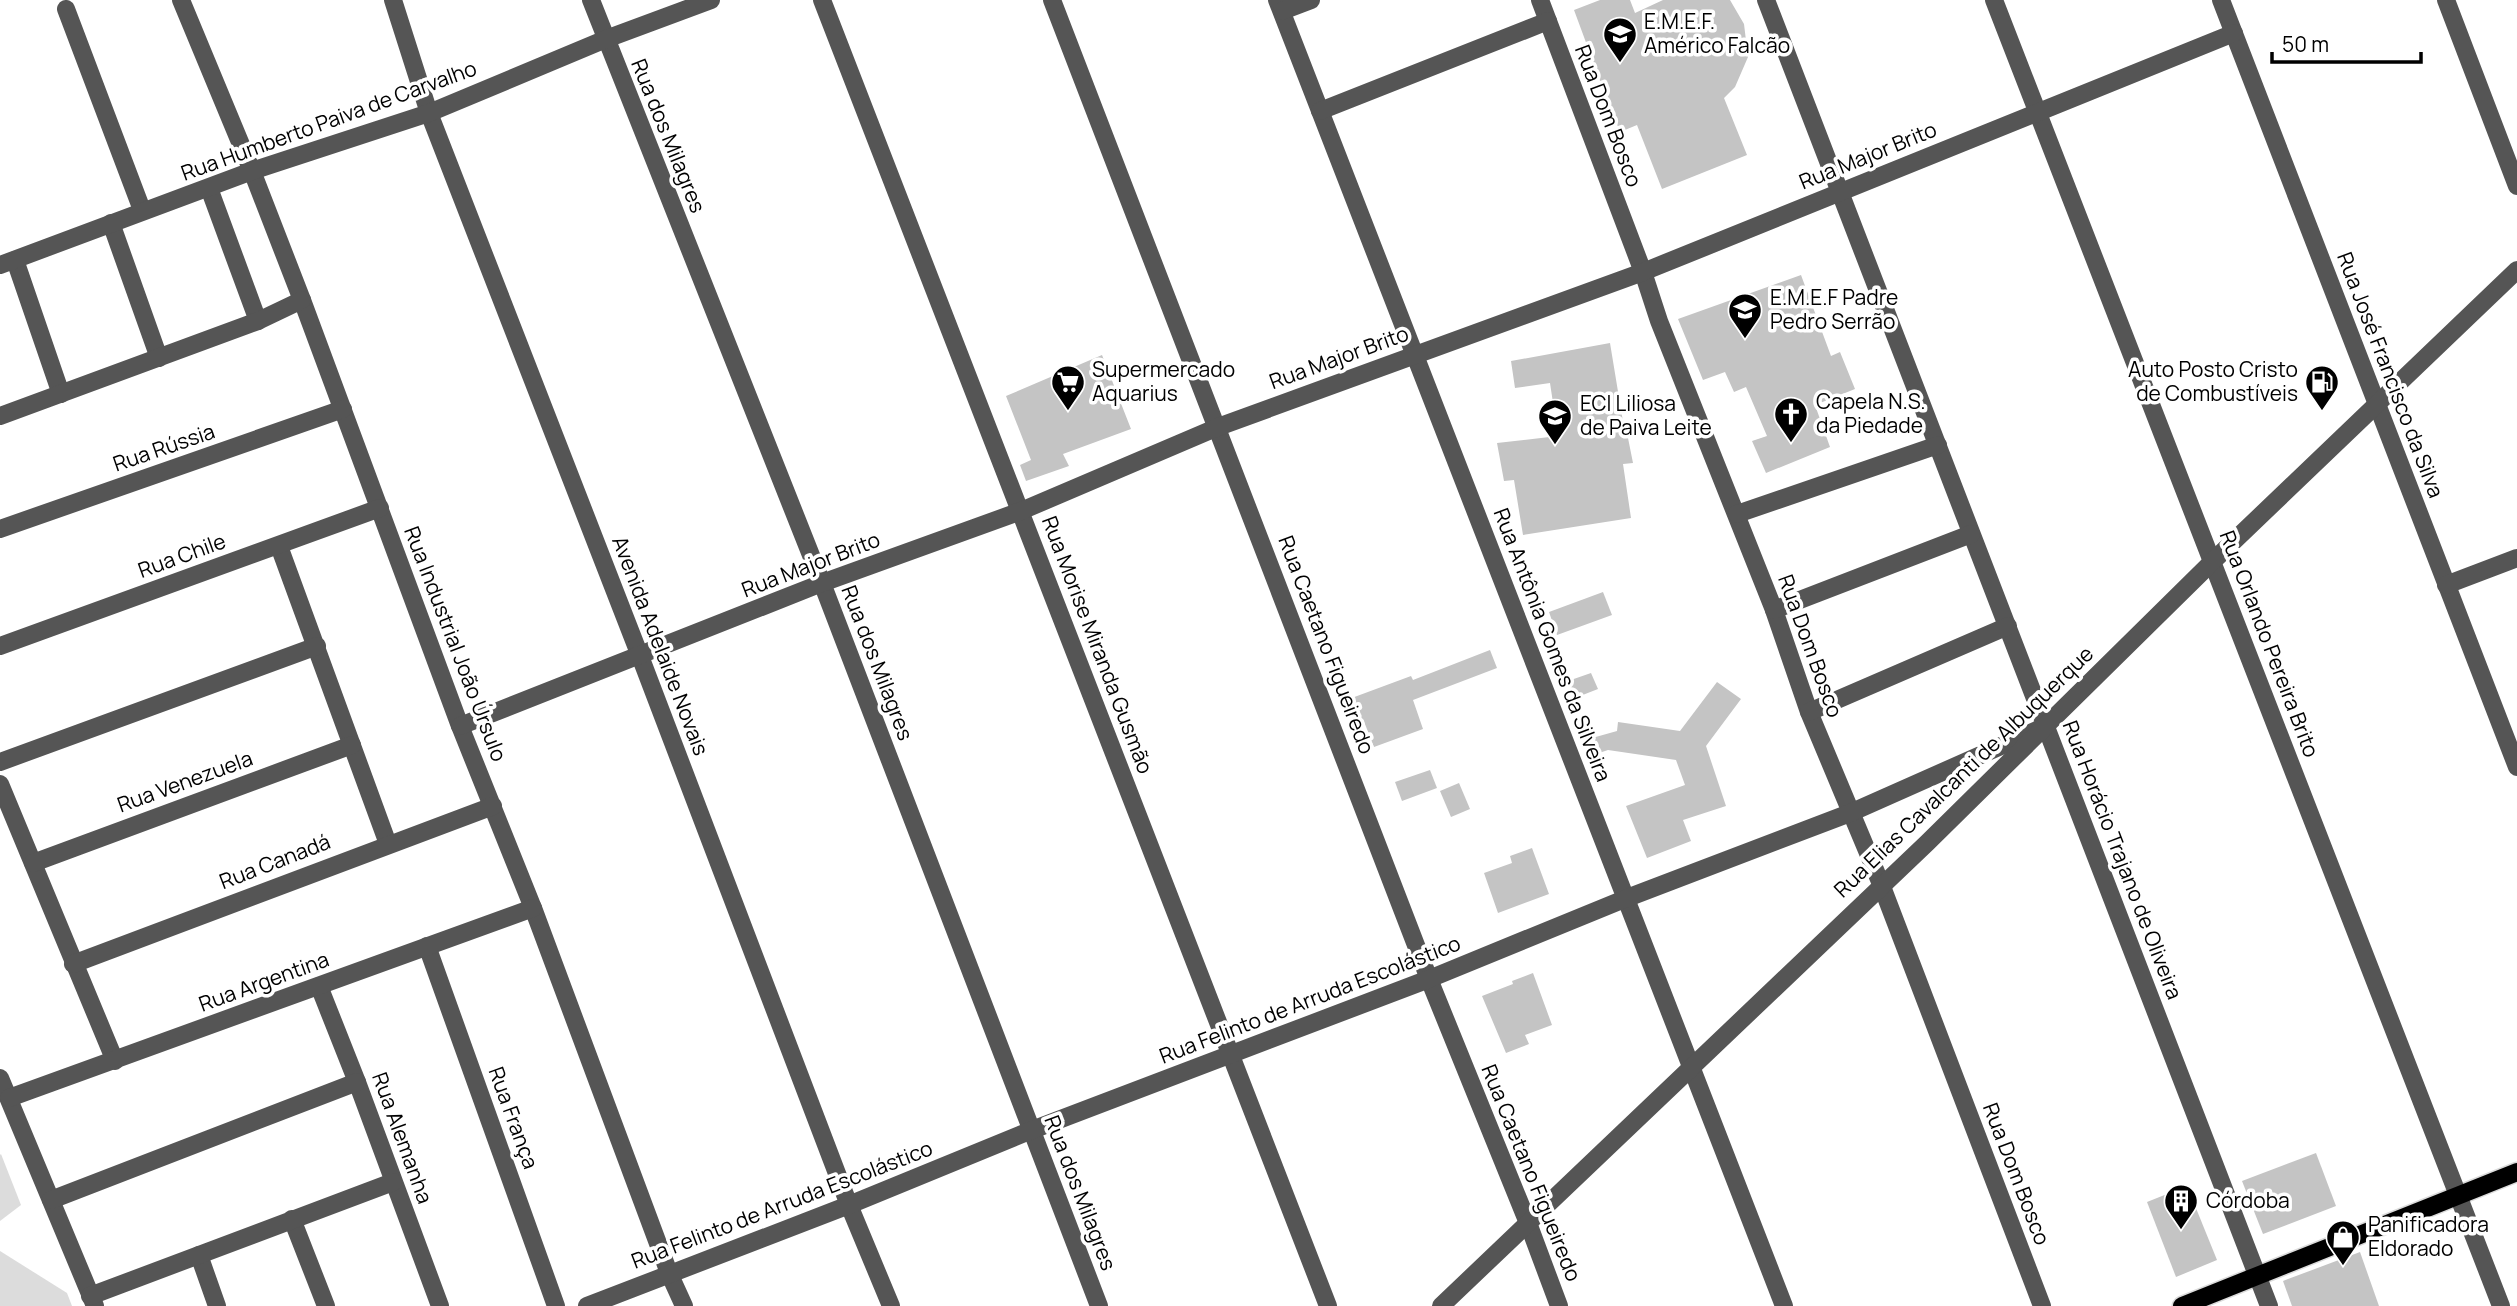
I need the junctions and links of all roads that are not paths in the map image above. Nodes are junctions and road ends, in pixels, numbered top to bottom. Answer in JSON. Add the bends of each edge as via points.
{"nodes":[{"id":1,"x":181,"y":0,"type":"edge"},
{"id":2,"x":393,"y":0,"type":"edge"},
{"id":3,"x":591,"y":0,"type":"edge"},
{"id":4,"x":711,"y":0,"type":"edge"},
{"id":5,"x":822,"y":0,"type":"edge"},
{"id":6,"x":1052,"y":0,"type":"edge"},
{"id":7,"x":1311,"y":0,"type":"edge"},
{"id":8,"x":1540,"y":0,"type":"edge"},
{"id":9,"x":1766,"y":0,"type":"edge"},
{"id":10,"x":1993,"y":0,"type":"edge"},
{"id":11,"x":2221,"y":0,"type":"edge"},
{"id":12,"x":2446,"y":0,"type":"edge"},
{"id":13,"x":1280,"y":5,"type":"edge"},
{"id":14,"x":66,"y":9,"type":"dead end"},
{"id":15,"x":1548,"y":21,"type":"junction"},
{"id":16,"x":2234,"y":33,"type":"junction"},
{"id":17,"x":606,"y":39,"type":"junction"},
{"id":18,"x":1320,"y":111,"type":"junction"},
{"id":19,"x":2037,"y":111,"type":"junction"},
{"id":20,"x":429,"y":113,"type":"junction"},
{"id":21,"x":252,"y":171,"type":"junction"},
{"id":22,"x":2517,"y":186,"type":"edge"},
{"id":23,"x":209,"y":188,"type":"junction"},
{"id":24,"x":1840,"y":193,"type":"junction"},
{"id":25,"x":142,"y":211,"type":"junction"},
{"id":26,"x":111,"y":223,"type":"junction"},
{"id":27,"x":7,"y":262,"type":"edge"},
{"id":28,"x":2517,"y":270,"type":"edge"},
{"id":29,"x":1643,"y":272,"type":"junction"},
{"id":30,"x":302,"y":300,"type":"junction"},
{"id":31,"x":258,"y":321,"type":"junction"},
{"id":32,"x":1416,"y":354,"type":"junction"},
{"id":33,"x":159,"y":358,"type":"junction"},
{"id":34,"x":61,"y":394,"type":"junction"},
{"id":35,"x":2378,"y":403,"type":"junction"},
{"id":36,"x":342,"y":409,"type":"junction"},
{"id":37,"x":0,"y":416,"type":"edge"},
{"id":38,"x":1218,"y":427,"type":"junction"},
{"id":39,"x":1937,"y":445,"type":"junction"},
{"id":40,"x":380,"y":508,"type":"junction"},
{"id":41,"x":1021,"y":511,"type":"junction"},
{"id":42,"x":1737,"y":514,"type":"junction"},
{"id":43,"x":0,"y":529,"type":"edge"},
{"id":44,"x":1971,"y":534,"type":"junction"},
{"id":45,"x":279,"y":546,"type":"junction"},
{"id":46,"x":2517,"y":558,"type":"edge"},
{"id":47,"x":2213,"y":561,"type":"junction"},
{"id":48,"x":822,"y":583,"type":"junction"},
{"id":49,"x":2446,"y":585,"type":"junction"},
{"id":50,"x":1774,"y":610,"type":"junction"},
{"id":51,"x":2008,"y":626,"type":"junction"},
{"id":52,"x":0,"y":646,"type":"edge"},
{"id":53,"x":317,"y":646,"type":"junction"},
{"id":54,"x":640,"y":656,"type":"junction"},
{"id":55,"x":1809,"y":712,"type":"junction"},
{"id":56,"x":460,"y":726,"type":"junction"},
{"id":57,"x":2046,"y":726,"type":"junction"},
{"id":58,"x":352,"y":745,"type":"junction"},
{"id":59,"x":0,"y":762,"type":"edge"},
{"id":60,"x":2517,"y":766,"type":"edge"},
{"id":61,"x":0,"y":784,"type":"edge"},
{"id":62,"x":493,"y":806,"type":"junction"},
{"id":63,"x":1850,"y":813,"type":"junction"},
{"id":64,"x":388,"y":844,"type":"junction"},
{"id":65,"x":33,"y":863,"type":"junction"},
{"id":66,"x":1881,"y":884,"type":"junction"},
{"id":67,"x":1627,"y":898,"type":"junction"},
{"id":68,"x":533,"y":908,"type":"junction"},
{"id":69,"x":427,"y":946,"type":"junction"},
{"id":70,"x":73,"y":964,"type":"junction"},
{"id":71,"x":1429,"y":979,"type":"junction"},
{"id":72,"x":319,"y":986,"type":"junction"},
{"id":73,"x":1230,"y":1056,"type":"junction"},
{"id":74,"x":115,"y":1061,"type":"junction"},
{"id":75,"x":1691,"y":1067,"type":"junction"},
{"id":76,"x":0,"y":1078,"type":"edge"},
{"id":77,"x":357,"y":1082,"type":"junction"},
{"id":78,"x":9,"y":1098,"type":"junction"},
{"id":79,"x":1032,"y":1130,"type":"junction"},
{"id":80,"x":2517,"y":1172,"type":"edge"},
{"id":81,"x":393,"y":1182,"type":"junction"},
{"id":82,"x":2458,"y":1195,"type":"junction"},
{"id":83,"x":51,"y":1200,"type":"junction"},
{"id":84,"x":849,"y":1205,"type":"junction"},
{"id":85,"x":292,"y":1219,"type":"junction"},
{"id":86,"x":1528,"y":1223,"type":"junction"},
{"id":87,"x":199,"y":1255,"type":"junction"},
{"id":88,"x":669,"y":1273,"type":"junction"},
{"id":89,"x":2258,"y":1276,"type":"junction"},
{"id":90,"x":93,"y":1301,"type":"edge"},
{"id":91,"x":217,"y":1306,"type":"edge"},
{"id":92,"x":326,"y":1306,"type":"edge"},
{"id":93,"x":440,"y":1306,"type":"edge"},
{"id":94,"x":556,"y":1306,"type":"edge"},
{"id":95,"x":587,"y":1306,"type":"edge"},
{"id":96,"x":684,"y":1306,"type":"edge"},
{"id":97,"x":891,"y":1306,"type":"edge"},
{"id":98,"x":1099,"y":1306,"type":"edge"},
{"id":99,"x":1328,"y":1306,"type":"edge"},
{"id":100,"x":1441,"y":1306,"type":"edge"},
{"id":101,"x":1559,"y":1306,"type":"edge"},
{"id":102,"x":1784,"y":1306,"type":"edge"},
{"id":103,"x":2042,"y":1306,"type":"edge"},
{"id":104,"x":2182,"y":1306,"type":"edge"},
{"id":105,"x":2269,"y":1306,"type":"edge"},
{"id":106,"x":2501,"y":1306,"type":"edge"}],
"edges":[{"from":1,"to":21,"type":"street","name":"Rua Industrial João Úrsulo"},
{"from":2,"to":20,"type":"street","name":"Avenida Adelaide Novais"},
{"from":3,"to":17,"type":"street","name":"Rua dos Milagres"},
{"from":4,"to":17,"type":"street","name":"Rua Humberto Paiva de Carvalho"},
{"from":5,"to":41,"type":"street","name":"Rua Morise Miranda Gusmão"},
{"from":6,"to":38,"type":"street","name":"Rua Caetano Figueiredo"},
{"from":7,"to":13,"type":"street"},
{"from":8,"to":15,"type":"street","name":"Rua Dom Bosco"},
{"from":9,"to":24,"type":"street","name":"Rua Horácio Trajano de Oliveira"},
{"from":10,"to":19,"type":"street","name":"Rua Orlando Pereira Brito"},
{"from":11,"to":16,"type":"street","name":"Rua José Francisco da Silva"},
{"from":12,"to":22,"type":"street"},
{"from":13,"to":18,"type":"street","name":"Rua Antônia Gomes da Silveira"},
{"from":14,"to":25,"type":"street"},
{"from":15,"to":18,"type":"street"},
{"from":15,"to":29,"type":"street","name":"Rua Dom Bosco"},
{"from":16,"to":19,"type":"street","name":"Rua Major Brito"},
{"from":16,"to":35,"type":"street","name":"Rua José Francisco da Silva"},
{"from":17,"to":20,"type":"street","name":"Rua Humberto Paiva de Carvalho"},
{"from":17,"to":48,"type":"street","name":"Rua dos Milagres"},
{"from":18,"to":32,"type":"street","name":"Rua Antônia Gomes da Silveira"},
{"from":19,"to":24,"type":"street","name":"Rua Major Brito"},
{"from":19,"to":47,"type":"street","name":"Rua Orlando Pereira Brito"},
{"from":20,"to":21,"type":"street","name":"Rua Humberto Paiva de Carvalho"},
{"from":20,"to":54,"type":"street","name":"Avenida Adelaide Novais"},
{"from":21,"to":23,"type":"street","name":"Rua Humberto Paiva de Carvalho"},
{"from":21,"to":30,"type":"street","name":"Rua Industrial João Úrsulo"},
{"from":23,"to":25,"type":"street","name":"Rua Humberto Paiva de Carvalho"},
{"from":23,"to":31,"type":"street"},
{"from":24,"to":29,"type":"street","name":"Rua Major Brito"},
{"from":24,"to":39,"type":"street","name":"Rua Horácio Trajano de Oliveira"},
{"from":25,"to":26,"type":"street","name":"Rua Humberto Paiva de Carvalho"},
{"from":26,"to":27,"type":"street","name":"Rua Humberto Paiva de Carvalho"},
{"from":26,"to":33,"type":"street"},
{"from":27,"to":34,"type":"street"},
{"from":28,"to":35,"type":"street","name":"Rua Elias Cavalcanti de Albuquerque"},
{"from":29,"to":32,"type":"street","name":"Rua Major Brito"},
{"from":29,"to":42,"type":"street","name":"Rua Dom Bosco"},
{"from":30,"to":31,"type":"street"},
{"from":30,"to":36,"type":"street","name":"Rua Industrial João Úrsulo"},
{"from":31,"to":33,"type":"street"},
{"from":32,"to":38,"type":"street","name":"Rua Major Brito"},
{"from":32,"to":67,"type":"street","name":"Rua Antônia Gomes da Silveira"},
{"from":33,"to":34,"type":"street"},
{"from":34,"to":37,"type":"street"},
{"from":35,"to":47,"type":"street","name":"Rua Elias Cavalcanti de Albuquerque"},
{"from":35,"to":49,"type":"street","name":"Rua José Francisco da Silva"},
{"from":36,"to":40,"type":"street","name":"Rua Industrial João Úrsulo"},
{"from":36,"to":43,"type":"street","name":"Rua Rússia"},
{"from":38,"to":41,"type":"street","name":"Rua Major Brito"},
{"from":38,"to":71,"type":"street","name":"Rua Caetano Figueiredo"},
{"from":39,"to":42,"type":"street"},
{"from":39,"to":44,"type":"street","name":"Rua Horácio Trajano de Oliveira"},
{"from":40,"to":45,"type":"street","name":"Rua Chile"},
{"from":40,"to":56,"type":"street","name":"Rua Industrial João Úrsulo"},
{"from":41,"to":48,"type":"street","name":"Rua Major Brito"},
{"from":41,"to":73,"type":"street","name":"Rua Morise Miranda Gusmão"},
{"from":42,"to":50,"type":"street","name":"Rua Dom Bosco"},
{"from":44,"to":50,"type":"street"},
{"from":44,"to":51,"type":"street","name":"Rua Horácio Trajano de Oliveira"},
{"from":45,"to":52,"type":"street","name":"Rua Chile"},
{"from":45,"to":53,"type":"street"},
{"from":46,"to":49,"type":"street"},
{"from":47,"to":57,"type":"street","name":"Rua Elias Cavalcanti de Albuquerque"},
{"from":47,"to":82,"type":"street","name":"Rua Orlando Pereira Brito"},
{"from":48,"to":54,"type":"street","name":"Rua Major Brito"},
{"from":48,"to":79,"type":"street","name":"Rua dos Milagres"},
{"from":49,"to":60,"type":"street","name":"Rua José Francisco da Silva"},
{"from":50,"to":55,"type":"street","name":"Rua Dom Bosco"},
{"from":51,"to":55,"type":"street"},
{"from":51,"to":57,"type":"street","name":"Rua Horácio Trajano de Oliveira"},
{"from":53,"to":58,"type":"street"},
{"from":53,"to":59,"type":"street"},
{"from":54,"to":56,"type":"street","name":"Rua Major Brito"},
{"from":54,"to":84,"type":"street","name":"Avenida Adelaide Novais"},
{"from":55,"to":63,"type":"street","name":"Rua Dom Bosco"},
{"from":56,"to":62,"type":"street","name":"Rua Industrial João Úrsulo"},
{"from":57,"to":63,"type":"street","name":"Rua Felinto de Arruda Escolástico"},
{"from":57,"to":66,"type":"street","name":"Rua Elias Cavalcanti de Albuquerque"},
{"from":57,"to":89,"type":"street","name":"Rua Horácio Trajano de Oliveira"},
{"from":58,"to":64,"type":"street"},
{"from":58,"to":65,"type":"street","name":"Rua Venezuela"},
{"from":61,"to":65,"type":"street"},
{"from":62,"to":64,"type":"street","name":"Rua Canadá"},
{"from":62,"to":68,"type":"street","name":"Rua Industrial João Úrsulo"},
{"from":63,"to":66,"type":"street","name":"Rua Dom Bosco"},
{"from":63,"to":67,"type":"street","name":"Rua Felinto de Arruda Escolástico"},
{"from":64,"to":70,"type":"street","name":"Rua Canadá"},
{"from":65,"to":70,"type":"street"},
{"from":66,"to":75,"type":"street","name":"Rua Elias Cavalcanti de Albuquerque"},
{"from":66,"to":103,"type":"street","name":"Rua Dom Bosco"},
{"from":67,"to":71,"type":"street","name":"Rua Felinto de Arruda Escolástico"},
{"from":67,"to":75,"type":"street","name":"Rua Antônia Gomes da Silveira"},
{"from":68,"to":69,"type":"street","name":"Rua Argentina"},
{"from":68,"to":88,"type":"street","name":"Rua Industrial João Úrsulo"},
{"from":69,"to":72,"type":"street","name":"Rua Argentina"},
{"from":69,"to":94,"type":"street","name":"Rua França"},
{"from":70,"to":74,"type":"street"},
{"from":71,"to":73,"type":"street","name":"Rua Felinto de Arruda Escolástico"},
{"from":71,"to":86,"type":"street","name":"Rua Caetano Figueiredo"},
{"from":72,"to":74,"type":"street","name":"Rua Argentina"},
{"from":72,"to":77,"type":"street","name":"Rua Alemanha"},
{"from":73,"to":79,"type":"street","name":"Rua Felinto de Arruda Escolástico"},
{"from":73,"to":99,"type":"street","name":"Rua Morise Miranda Gusmão"},
{"from":74,"to":78,"type":"street","name":"Rua Argentina"},
{"from":75,"to":86,"type":"street","name":"Rua Elias Cavalcanti de Albuquerque"},
{"from":75,"to":102,"type":"street","name":"Rua Antônia Gomes da Silveira"},
{"from":76,"to":78,"type":"street"},
{"from":77,"to":81,"type":"street","name":"Rua Alemanha"},
{"from":77,"to":83,"type":"street"},
{"from":78,"to":83,"type":"street"},
{"from":79,"to":84,"type":"street","name":"Rua Felinto de Arruda Escolástico"},
{"from":79,"to":98,"type":"street","name":"Rua dos Milagres"},
{"from":80,"to":82,"type":"main road"},
{"from":81,"to":85,"type":"street"},
{"from":81,"to":93,"type":"street","name":"Rua Alemanha"},
{"from":82,"to":89,"type":"main road"},
{"from":82,"to":106,"type":"street","name":"Rua Orlando Pereira Brito"},
{"from":83,"to":90,"type":"street"},
{"from":84,"to":88,"type":"street","name":"Rua Felinto de Arruda Escolástico"},
{"from":84,"to":97,"type":"street","name":"Avenida Adelaide Novais"},
{"from":85,"to":87,"type":"street"},
{"from":85,"to":92,"type":"street"},
{"from":86,"to":100,"type":"street","name":"Rua Elias Cavalcanti de Albuquerque"},
{"from":86,"to":101,"type":"street","name":"Rua Caetano Figueiredo"},
{"from":87,"to":90,"type":"street"},
{"from":87,"to":91,"type":"street"},
{"from":88,"to":95,"type":"street","name":"Rua Felinto de Arruda Escolástico"},
{"from":88,"to":96,"type":"street","name":"Rua Industrial João Úrsulo"},
{"from":89,"to":104,"type":"main road"},
{"from":89,"to":105,"type":"street","name":"Rua Horácio Trajano de Oliveira"}]}
